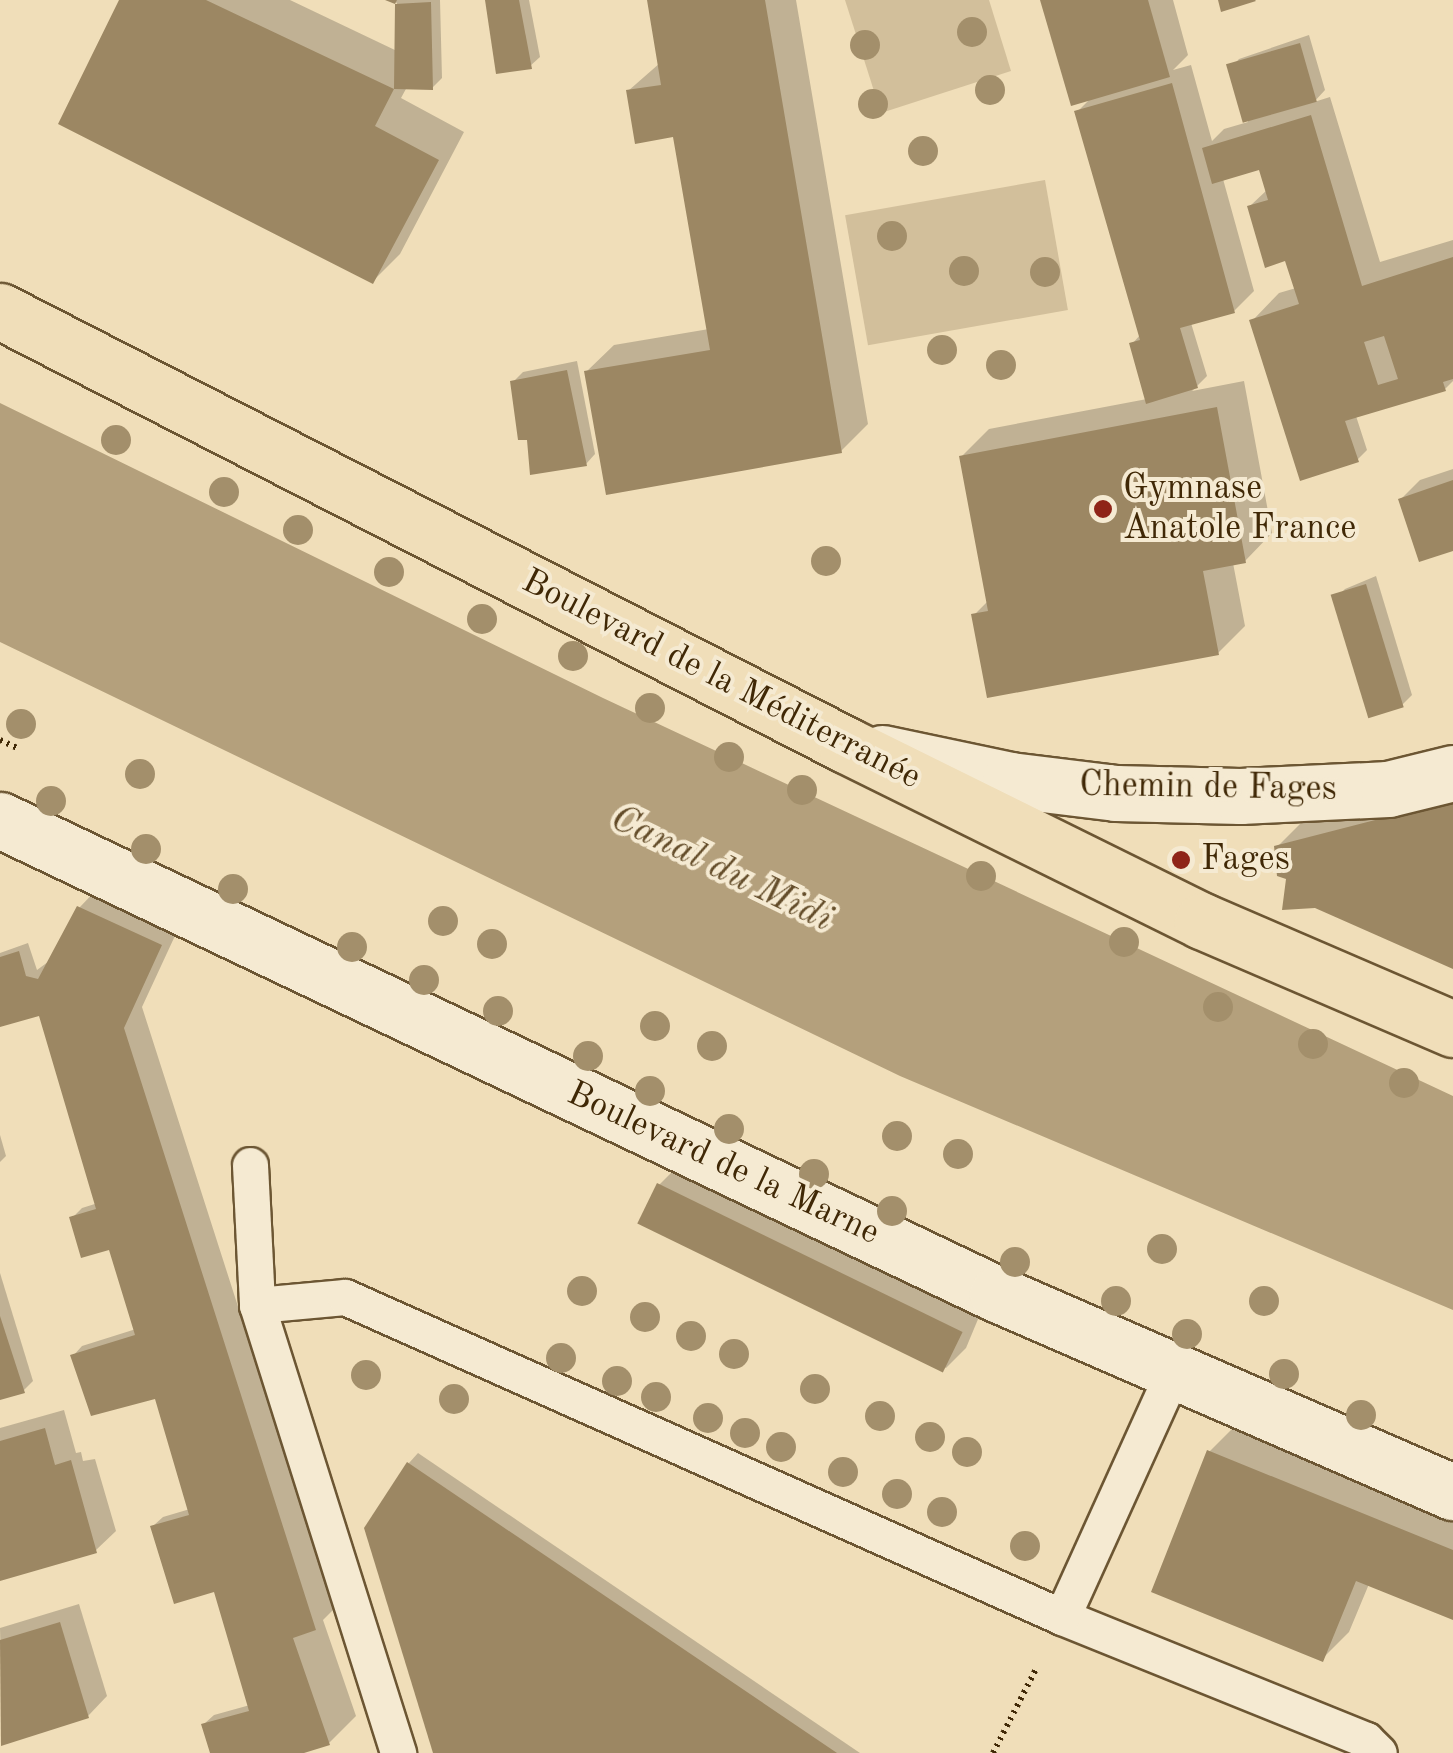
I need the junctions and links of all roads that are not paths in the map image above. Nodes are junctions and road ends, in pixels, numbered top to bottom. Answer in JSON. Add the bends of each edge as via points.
{"nodes":[{"id":1,"x":0,"y":311,"type":"edge"},
{"id":2,"x":846,"y":745,"type":"junction"},
{"id":3,"x":1453,"y":774,"type":"edge"},
{"id":4,"x":0,"y":820,"type":"edge"},
{"id":5,"x":1453,"y":1029,"type":"edge"},
{"id":6,"x":250,"y":1164,"type":"dead end"},
{"id":7,"x":257,"y":1305,"type":"junction"},
{"id":8,"x":1173,"y":1372,"type":"junction"},
{"id":9,"x":1453,"y":1492,"type":"edge"},
{"id":10,"x":1062,"y":1617,"type":"junction"},
{"id":11,"x":398,"y":1753,"type":"edge"},
{"id":12,"x":1379,"y":1753,"type":"edge"}],
"edges":[{"from":1,"to":2,"type":"main road","name":"Boulevard de la Méditerranée"},
{"from":2,"to":3,"type":"street","name":"Chemin de Fages","via":[[1010,780],[1116,794],[1388,788]]},
{"from":2,"to":5,"type":"main road","name":"Boulevard de la Méditerranée","via":[[1202,921]]},
{"from":4,"to":8,"type":"street","name":"Boulevard de la Marne"},
{"from":6,"to":7,"type":"lane"},
{"from":7,"to":10,"type":"lane","via":[[345,1298]]},
{"from":7,"to":11,"type":"lane"},
{"from":8,"to":9,"type":"street","name":"Boulevard de la Marne"},
{"from":8,"to":10,"type":"lane"},
{"from":10,"to":12,"type":"lane","via":[[1366,1740]]}]}
